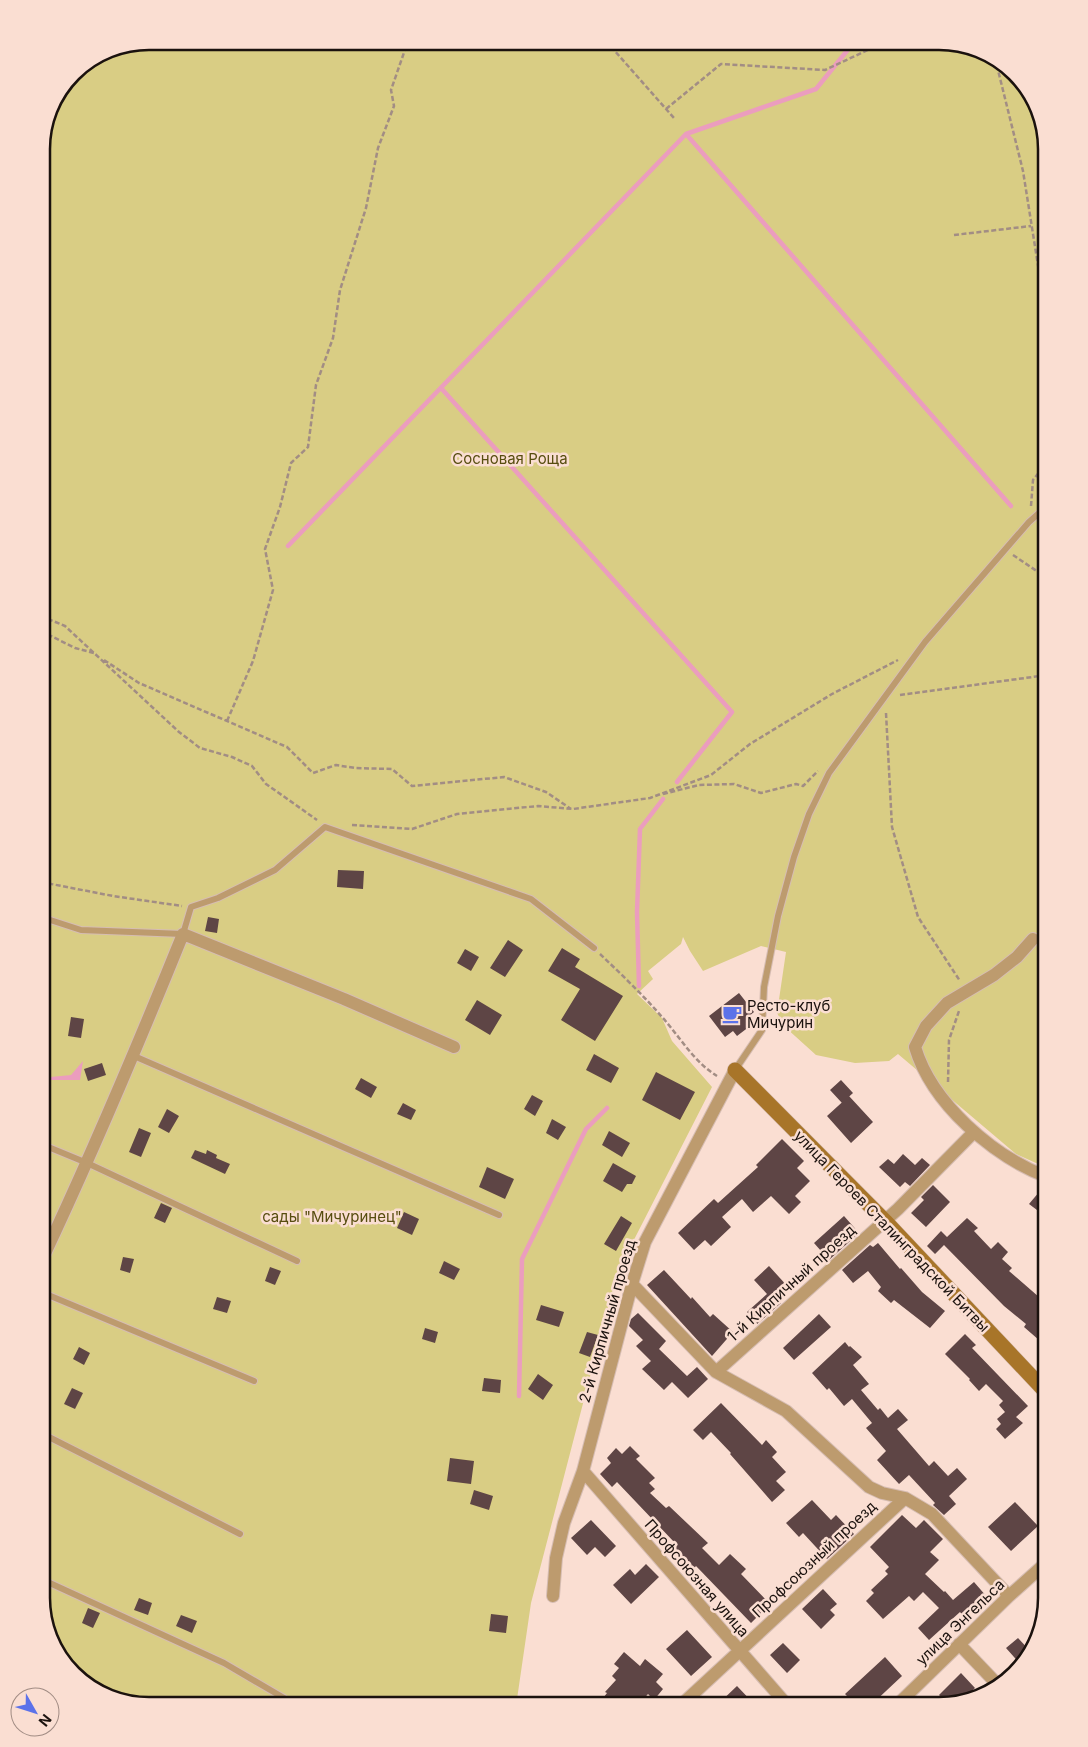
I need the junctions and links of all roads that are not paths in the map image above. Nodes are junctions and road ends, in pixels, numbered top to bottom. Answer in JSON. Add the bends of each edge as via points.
{"nodes":[{"id":1,"x":1038,"y":514,"type":"edge"},
{"id":2,"x":50,"y":919,"type":"edge"},
{"id":3,"x":183,"y":934,"type":"junction"},
{"id":4,"x":1033,"y":939,"type":"dead end"},
{"id":5,"x":594,"y":948,"type":"road end"},
{"id":6,"x":454,"y":1047,"type":"dead end"},
{"id":7,"x":134,"y":1056,"type":"junction"},
{"id":8,"x":735,"y":1070,"type":"junction"},
{"id":9,"x":973,"y":1133,"type":"junction"},
{"id":10,"x":50,"y":1148,"type":"edge"},
{"id":11,"x":87,"y":1163,"type":"junction"},
{"id":12,"x":1038,"y":1174,"type":"edge"},
{"id":13,"x":499,"y":1214,"type":"dead end"},
{"id":14,"x":885,"y":1221,"type":"junction"},
{"id":15,"x":50,"y":1243,"type":"edge"},
{"id":16,"x":297,"y":1261,"type":"dead end"},
{"id":17,"x":632,"y":1284,"type":"junction"},
{"id":18,"x":50,"y":1296,"type":"edge"},
{"id":19,"x":716,"y":1372,"type":"junction"},
{"id":20,"x":254,"y":1381,"type":"dead end"},
{"id":21,"x":1038,"y":1383,"type":"edge"},
{"id":22,"x":50,"y":1438,"type":"edge"},
{"id":23,"x":583,"y":1471,"type":"junction"},
{"id":24,"x":905,"y":1498,"type":"junction"},
{"id":25,"x":240,"y":1534,"type":"dead end"},
{"id":26,"x":1038,"y":1570,"type":"edge"},
{"id":27,"x":50,"y":1583,"type":"edge"},
{"id":28,"x":553,"y":1596,"type":"dead end"},
{"id":29,"x":1009,"y":1596,"type":"junction"},
{"id":30,"x":959,"y":1644,"type":"junction"},
{"id":31,"x":739,"y":1651,"type":"junction"},
{"id":32,"x":994,"y":1680,"type":"edge"},
{"id":33,"x":282,"y":1697,"type":"edge"},
{"id":34,"x":690,"y":1697,"type":"edge"},
{"id":35,"x":780,"y":1697,"type":"edge"},
{"id":36,"x":905,"y":1697,"type":"edge"}],
"edges":[{"from":1,"to":8,"type":"lane","via":[[925,642],[829,773],[809,814],[778,916],[764,987],[762,1030]]},
{"from":2,"to":3,"type":"lane","via":[[81,930]]},
{"from":3,"to":5,"type":"lane","via":[[191,907],[218,898],[275,870],[325,827],[531,899]]},
{"from":3,"to":6,"type":"street"},
{"from":3,"to":7,"type":"street"},
{"from":4,"to":9,"type":"street","via":[[994,975],[946,1003],[926,1026],[915,1047],[920,1063],[948,1107]]},
{"from":7,"to":11,"type":"street"},
{"from":7,"to":13,"type":"lane"},
{"from":8,"to":14,"type":"street","name":"улица Героев Сталинградской Битвы"},
{"from":8,"to":17,"type":"street","name":"2-й Кирпичный проезд","via":[[645,1242]]},
{"from":9,"to":12,"type":"street"},
{"from":9,"to":14,"type":"street","name":"1-й Кирпичный проезд"},
{"from":10,"to":11,"type":"lane"},
{"from":11,"to":15,"type":"street"},
{"from":11,"to":16,"type":"lane"},
{"from":14,"to":19,"type":"street","name":"1-й Кирпичный проезд"},
{"from":14,"to":21,"type":"street","name":"улица Героев Сталинградской Битвы"},
{"from":17,"to":19,"type":"street"},
{"from":17,"to":23,"type":"street","name":"2-й Кирпичный проезд"},
{"from":18,"to":20,"type":"lane"},
{"from":19,"to":24,"type":"street","via":[[786,1411],[869,1487]]},
{"from":22,"to":25,"type":"lane"},
{"from":23,"to":28,"type":"street","name":"2-й Кирпичный проезд","via":[[564,1523],[556,1558]]},
{"from":23,"to":31,"type":"street","name":"Профсоюзная улица"},
{"from":24,"to":29,"type":"street","via":[[932,1514]]},
{"from":24,"to":31,"type":"street","name":"Профсоюзный проезд"},
{"from":26,"to":29,"type":"street","name":"улица Энгельса"},
{"from":27,"to":33,"type":"lane","via":[[224,1663]]},
{"from":29,"to":30,"type":"street","name":"улица Энгельса"},
{"from":30,"to":32,"type":"street"},
{"from":30,"to":36,"type":"street","name":"улица Энгельса"},
{"from":31,"to":34,"type":"street","name":"Профсоюзный проезд"},
{"from":31,"to":35,"type":"street","name":"Профсоюзная улица"}]}
